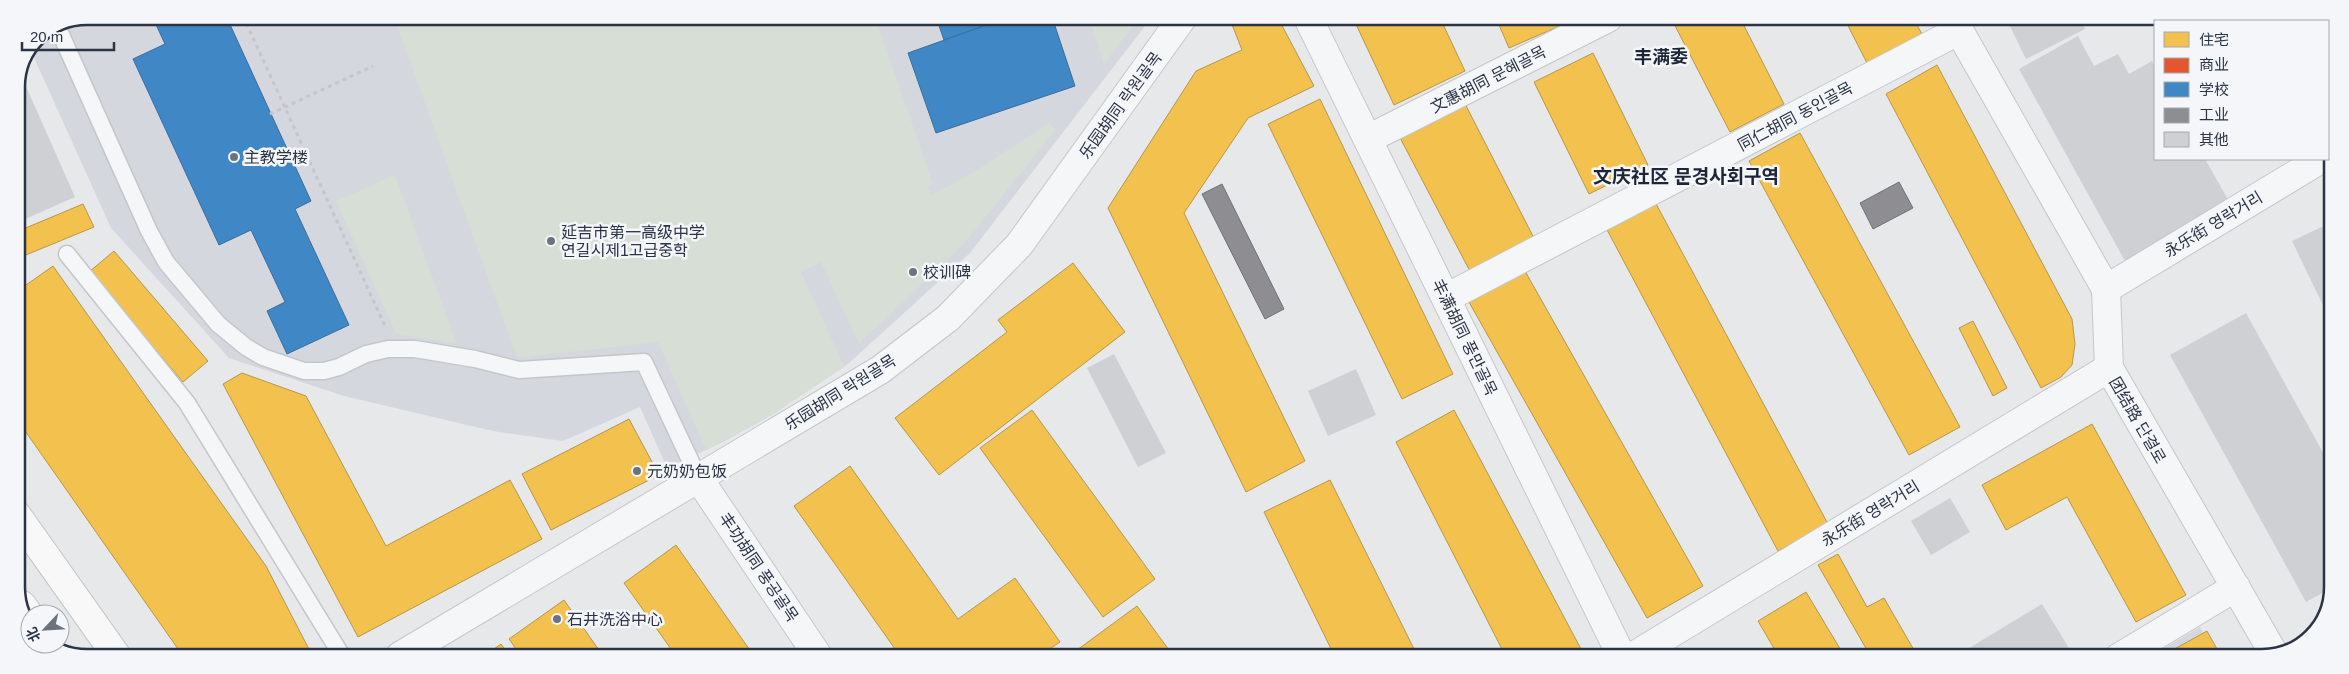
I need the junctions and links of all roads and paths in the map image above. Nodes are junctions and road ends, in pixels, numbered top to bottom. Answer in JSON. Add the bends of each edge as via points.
{"nodes":[{"id":1,"x":247,"y":25,"type":"edge"},
{"id":2,"x":1177,"y":25,"type":"edge"},
{"id":3,"x":1311,"y":25,"type":"edge"},
{"id":4,"x":1594,"y":25,"type":"edge"},
{"id":5,"x":1955,"y":25,"type":"edge"},
{"id":6,"x":60,"y":32,"type":"edge"},
{"id":7,"x":373,"y":66,"type":"dead end"},
{"id":8,"x":285,"y":107,"type":"junction"},
{"id":9,"x":270,"y":114,"type":"dead end"},
{"id":10,"x":1368,"y":139,"type":"junction"},
{"id":11,"x":2319,"y":160,"type":"edge"},
{"id":12,"x":68,"y":254,"type":"dead end"},
{"id":13,"x":2106,"y":289,"type":"junction"},
{"id":14,"x":1446,"y":298,"type":"junction"},
{"id":15,"x":396,"y":349,"type":"junction"},
{"id":16,"x":2108,"y":368,"type":"junction"},
{"id":17,"x":699,"y":479,"type":"junction"},
{"id":18,"x":25,"y":527,"type":"edge"},
{"id":19,"x":2236,"y":587,"type":"junction"},
{"id":20,"x":2271,"y":648,"type":"edge"},
{"id":21,"x":111,"y":649,"type":"edge"},
{"id":22,"x":338,"y":649,"type":"edge"},
{"id":23,"x":412,"y":649,"type":"edge"},
{"id":24,"x":813,"y":649,"type":"edge"},
{"id":25,"x":1618,"y":649,"type":"edge"},
{"id":26,"x":1645,"y":649,"type":"edge"},
{"id":27,"x":2133,"y":649,"type":"edge"}],
"edges":[{"from":1,"to":8,"type":"path"},
{"from":2,"to":17,"type":"street","name":"乐园胡同 락원골목","via":[[1019,246],[948,318],[880,370]]},
{"from":3,"to":10,"type":"street","name":"丰满胡同 풍만골목"},
{"from":4,"to":10,"type":"street","name":"文惠胡同 문혜골목"},
{"from":5,"to":13,"type":"street","name":"团结路 단결로"},
{"from":5,"to":14,"type":"street","name":"同仁胡同 동인골목"},
{"from":6,"to":15,"type":"lane","via":[[149,231],[166,262],[218,324],[263,357],[304,371],[324,371],[366,354]]},
{"from":7,"to":8,"type":"path"},
{"from":8,"to":9,"type":"path"},
{"from":8,"to":15,"type":"path"},
{"from":10,"to":14,"type":"street","name":"丰满胡同 풍만골목"},
{"from":11,"to":13,"type":"street","name":"永乐街 영락거리"},
{"from":12,"to":22,"type":"lane","via":[[187,403]]},
{"from":13,"to":16,"type":"street","name":"团结路 단결로"},
{"from":14,"to":25,"type":"street","name":"丰满胡同 풍만골목"},
{"from":15,"to":17,"type":"lane","via":[[424,350],[519,370],[644,362]]},
{"from":16,"to":19,"type":"street","name":"团结路 단결로"},
{"from":16,"to":26,"type":"street","name":"永乐街 영락거리"},
{"from":17,"to":23,"type":"street","name":"乐园胡同 락원골목"},
{"from":17,"to":24,"type":"street","name":"丰功胡同 풍공골목"},
{"from":18,"to":21,"type":"street"},
{"from":19,"to":20,"type":"street","name":"团结路 단결로"},
{"from":19,"to":27,"type":"street"}]}
